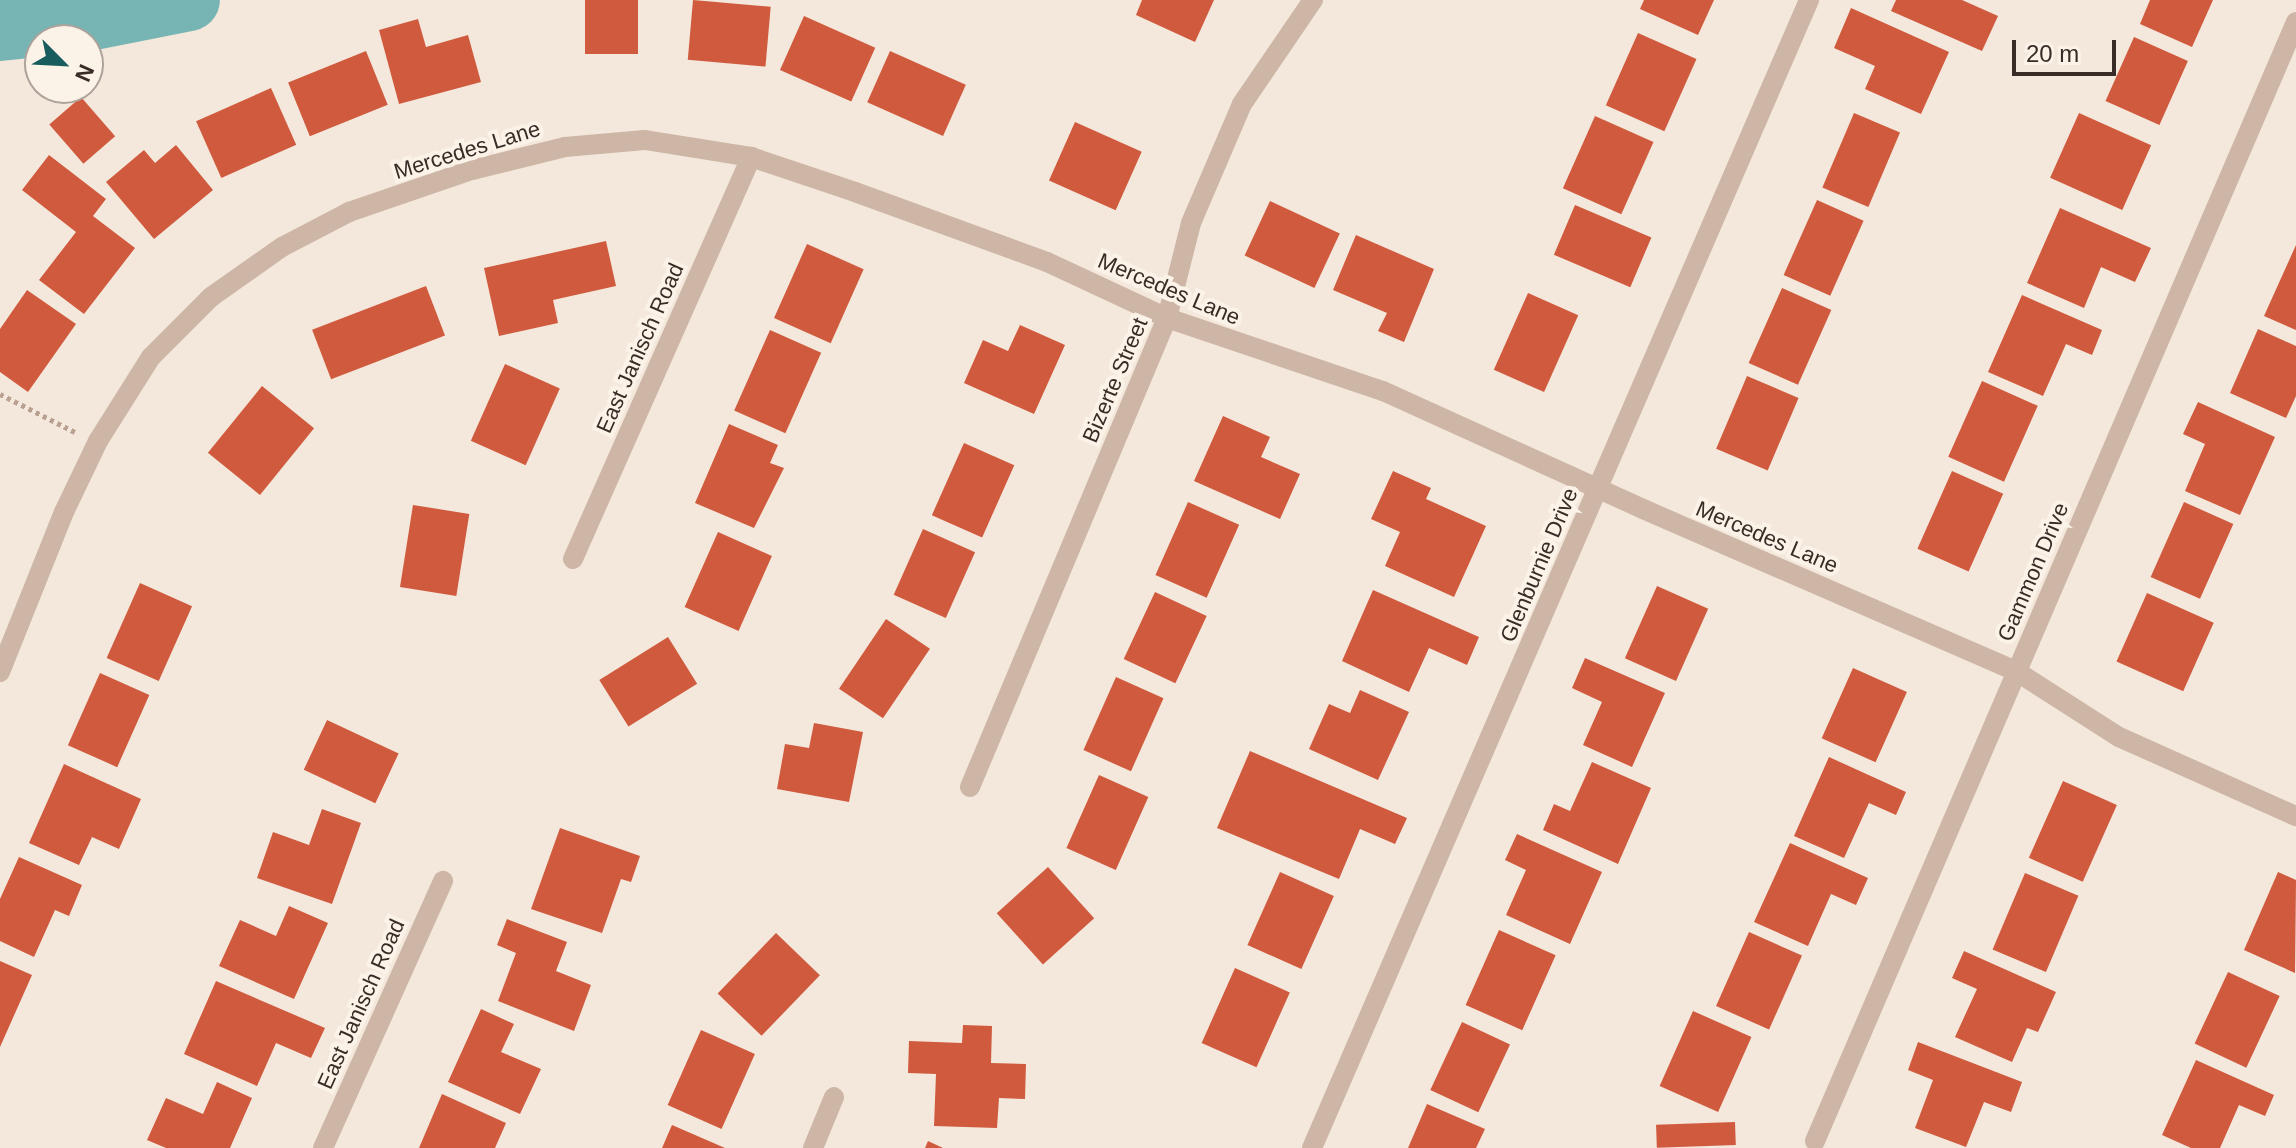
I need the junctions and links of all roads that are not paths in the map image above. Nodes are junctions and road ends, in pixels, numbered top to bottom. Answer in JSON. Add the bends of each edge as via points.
{"nodes":[{"id":1,"x":1313,"y":0,"type":"edge"},
{"id":2,"x":1809,"y":0,"type":"edge"},
{"id":3,"x":2296,"y":22,"type":"edge"},
{"id":4,"x":751,"y":157,"type":"junction"},
{"id":5,"x":1167,"y":318,"type":"junction"},
{"id":6,"x":1598,"y":489,"type":"junction"},
{"id":7,"x":573,"y":559,"type":"dead end"},
{"id":8,"x":2016,"y":671,"type":"junction"},
{"id":9,"x":0,"y":672,"type":"edge"},
{"id":10,"x":970,"y":787,"type":"dead end"},
{"id":11,"x":2296,"y":816,"type":"edge"},
{"id":12,"x":443,"y":881,"type":"dead end"},
{"id":13,"x":834,"y":1097,"type":"dead end"},
{"id":14,"x":1815,"y":1141,"type":"dead end"},
{"id":15,"x":1314,"y":1144,"type":"edge"},
{"id":16,"x":323,"y":1148,"type":"edge"},
{"id":17,"x":813,"y":1148,"type":"edge"}],
"edges":[{"from":1,"to":5,"type":"street","name":"Bizerte Street","via":[[1242,104],[1191,223]]},
{"from":2,"to":6,"type":"street","name":"Glenburnie Drive"},
{"from":3,"to":8,"type":"street","name":"Gammon Drive"},
{"from":4,"to":5,"type":"street","name":"Mercedes Lane","via":[[1047,262]]},
{"from":4,"to":7,"type":"street","name":"East Janisch Road"},
{"from":4,"to":9,"type":"street","name":"Mercedes Lane","via":[[645,140],[565,147],[472,170],[349,212],[282,247],[211,297],[151,357],[95,448]]},
{"from":5,"to":6,"type":"street","name":"Mercedes Lane","via":[[1383,391]]},
{"from":5,"to":10,"type":"street","name":"Bizerte Street"},
{"from":6,"to":8,"type":"street","name":"Mercedes Lane"},
{"from":6,"to":15,"type":"street","name":"Glenburnie Drive"},
{"from":8,"to":11,"type":"street","name":"Mercedes Lane","via":[[2119,737]]},
{"from":8,"to":14,"type":"street","name":"Gammon Drive"},
{"from":12,"to":16,"type":"street","name":"East Janisch Road"},
{"from":13,"to":17,"type":"street"}]}
